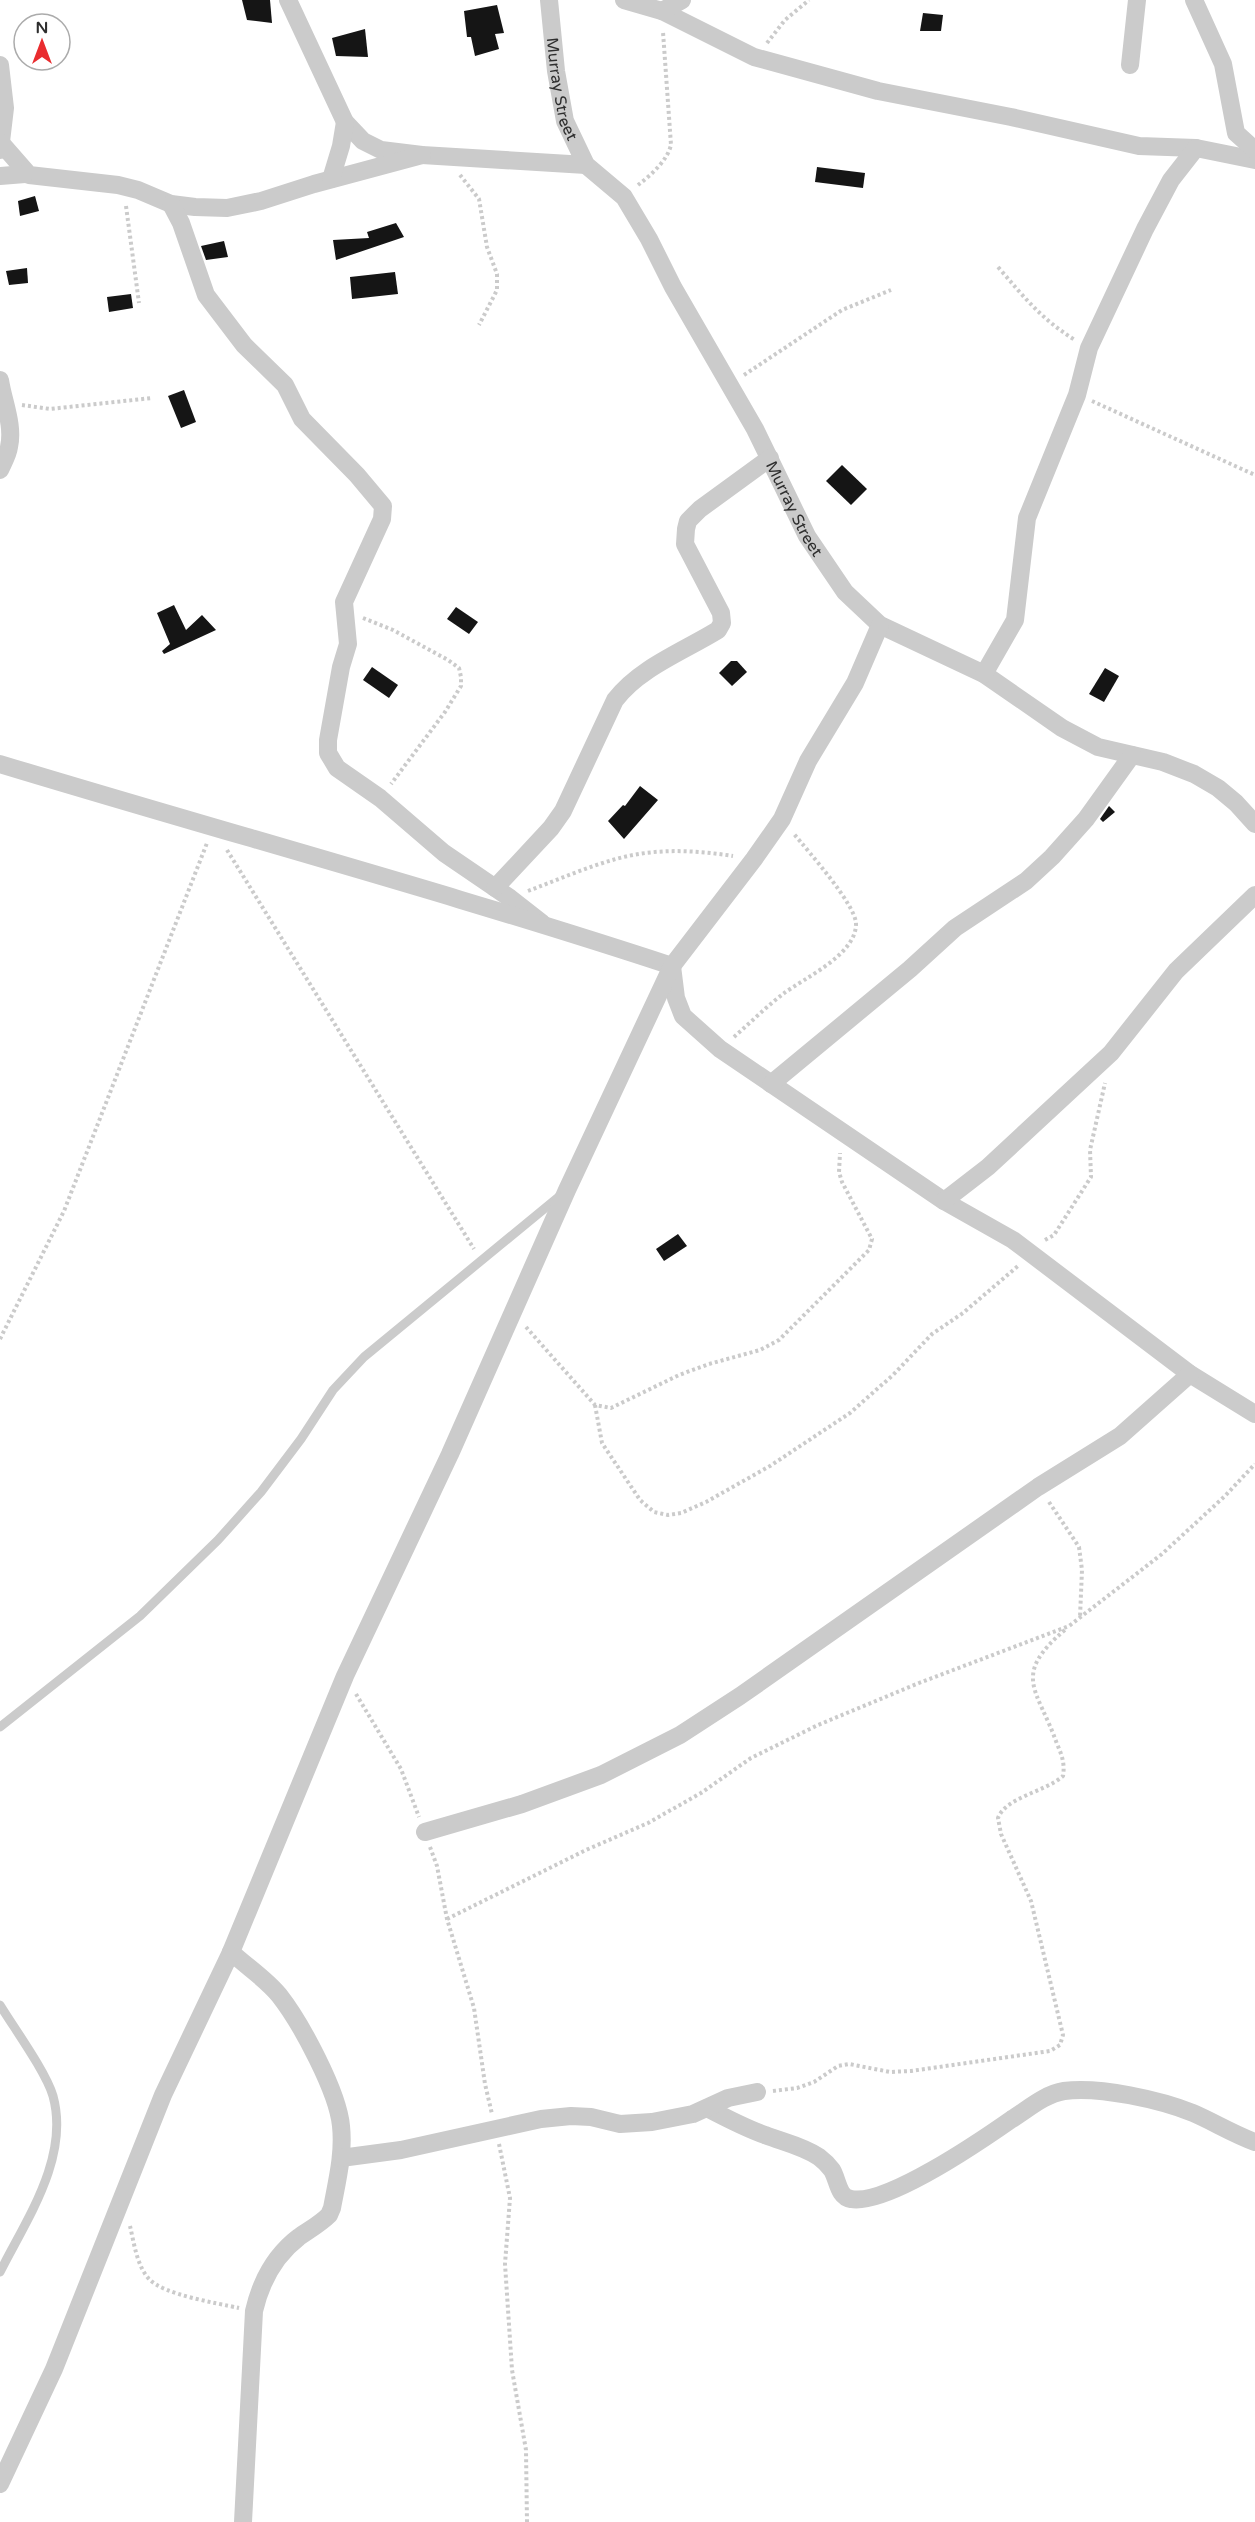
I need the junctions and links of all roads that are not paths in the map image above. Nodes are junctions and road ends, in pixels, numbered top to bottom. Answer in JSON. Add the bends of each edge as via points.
{"nodes":[{"id":1,"x":288,"y":0,"type":"edge"},
{"id":2,"x":549,"y":0,"type":"edge"},
{"id":3,"x":624,"y":0,"type":"edge"},
{"id":4,"x":682,"y":0,"type":"edge"},
{"id":5,"x":1137,"y":0,"type":"edge"},
{"id":6,"x":1194,"y":0,"type":"edge"},
{"id":7,"x":662,"y":11,"type":"junction"},
{"id":8,"x":0,"y":65,"type":"edge"},
{"id":9,"x":1131,"y":65,"type":"dead end"},
{"id":10,"x":345,"y":122,"type":"junction"},
{"id":11,"x":1,"y":143,"type":"edge"},
{"id":12,"x":1196,"y":148,"type":"junction"},
{"id":13,"x":0,"y":150,"type":"edge"},
{"id":14,"x":1255,"y":150,"type":"edge"},
{"id":15,"x":422,"y":155,"type":"junction"},
{"id":16,"x":1255,"y":160,"type":"edge"},
{"id":17,"x":586,"y":165,"type":"junction"},
{"id":18,"x":25,"y":174,"type":"junction"},
{"id":19,"x":0,"y":176,"type":"edge"},
{"id":20,"x":331,"y":179,"type":"junction"},
{"id":21,"x":171,"y":204,"type":"junction"},
{"id":22,"x":0,"y":380,"type":"edge"},
{"id":23,"x":770,"y":458,"type":"junction"},
{"id":24,"x":0,"y":470,"type":"edge"},
{"id":25,"x":880,"y":625,"type":"junction"},
{"id":26,"x":984,"y":674,"type":"junction"},
{"id":27,"x":1132,"y":755,"type":"junction"},
{"id":28,"x":0,"y":764,"type":"edge"},
{"id":29,"x":1255,"y":824,"type":"edge"},
{"id":30,"x":502,"y":893,"type":"junction"},
{"id":31,"x":1255,"y":895,"type":"edge"},
{"id":32,"x":542,"y":923,"type":"junction"},
{"id":33,"x":672,"y":966,"type":"junction"},
{"id":34,"x":771,"y":1084,"type":"junction"},
{"id":35,"x":567,"y":1190,"type":"junction"},
{"id":36,"x":944,"y":1201,"type":"junction"},
{"id":37,"x":1190,"y":1374,"type":"junction"},
{"id":38,"x":1255,"y":1414,"type":"edge"},
{"id":39,"x":0,"y":1727,"type":"edge"},
{"id":40,"x":425,"y":1833,"type":"road end"},
{"id":41,"x":231,"y":1952,"type":"junction"},
{"id":42,"x":0,"y":2005,"type":"edge"},
{"id":43,"x":757,"y":2092,"type":"road end"},
{"id":44,"x":707,"y":2108,"type":"junction"},
{"id":45,"x":1255,"y":2142,"type":"edge"},
{"id":46,"x":341,"y":2158,"type":"junction"},
{"id":47,"x":0,"y":2272,"type":"edge"},
{"id":48,"x":0,"y":2484,"type":"edge"},
{"id":49,"x":243,"y":2522,"type":"edge"}],
"edges":[{"from":1,"to":10,"type":"street"},
{"from":2,"to":17,"type":"street","name":"Murray Street","via":[[565,121]]},
{"from":3,"to":7,"type":"street"},
{"from":4,"to":7,"type":"street"},
{"from":5,"to":9,"type":"street"},
{"from":6,"to":14,"type":"street","via":[[1223,64],[1236,133]]},
{"from":7,"to":12,"type":"street","via":[[754,57],[878,91],[1139,146]]},
{"from":8,"to":11,"type":"street","via":[[5,108]]},
{"from":10,"to":15,"type":"street","via":[[363,141],[381,150]]},
{"from":10,"to":20,"type":"street"},
{"from":11,"to":13,"type":"street"},
{"from":11,"to":18,"type":"street"},
{"from":12,"to":16,"type":"street"},
{"from":12,"to":26,"type":"street","via":[[1155,209],[1089,348],[1077,395],[1027,518],[1015,620]]},
{"from":15,"to":17,"type":"street"},
{"from":15,"to":20,"type":"street"},
{"from":17,"to":23,"type":"street","name":"Murray Street","via":[[624,197]]},
{"from":18,"to":19,"type":"street"},
{"from":18,"to":21,"type":"street","via":[[118,185]]},
{"from":20,"to":21,"type":"street","via":[[243,206]]},
{"from":21,"to":30,"type":"street","via":[[206,295],[244,345],[285,385],[302,419],[383,506],[382,519],[344,602],[348,644],[328,753],[337,768],[380,798],[444,853]]},
{"from":22,"to":24,"type":"street","via":[[10,446]]},
{"from":23,"to":25,"type":"street","name":"Murray Street","via":[[824,564],[845,592]]},
{"from":23,"to":30,"type":"street","via":[[688,521],[685,544],[721,613],[718,630],[623,689],[563,811]]},
{"from":25,"to":26,"type":"street","name":"Murray Street"},
{"from":25,"to":33,"type":"street","via":[[855,683],[808,761],[782,819]]},
{"from":26,"to":27,"type":"street","name":"Murray Street","via":[[1062,728],[1098,747]]},
{"from":27,"to":29,"type":"street","name":"Murray Street","via":[[1194,774],[1227,795]]},
{"from":27,"to":34,"type":"street","via":[[1086,819],[1026,881],[955,928]]},
{"from":28,"to":32,"type":"street"},
{"from":30,"to":32,"type":"street"},
{"from":31,"to":36,"type":"street","via":[[1176,970],[1111,1053],[988,1167]]},
{"from":32,"to":33,"type":"street"},
{"from":33,"to":34,"type":"street","via":[[683,1016],[720,1049]]},
{"from":33,"to":35,"type":"street"},
{"from":34,"to":36,"type":"street"},
{"from":35,"to":39,"type":"lane","via":[[364,1357],[333,1390],[261,1492],[218,1540],[140,1616]]},
{"from":35,"to":41,"type":"street","via":[[514,1314],[345,1676]]},
{"from":36,"to":37,"type":"street","via":[[1013,1240]]},
{"from":37,"to":38,"type":"street"},
{"from":37,"to":40,"type":"street","via":[[1120,1436],[1038,1487],[680,1735],[601,1775]]},
{"from":41,"to":46,"type":"street","via":[[278,1994],[316,2058],[339,2116]]},
{"from":41,"to":48,"type":"street","via":[[167,2085],[54,2369]]},
{"from":42,"to":47,"type":"lane","via":[[53,2096],[55,2120],[54,2156],[38,2200]]},
{"from":43,"to":44,"type":"street","via":[[728,2098]]},
{"from":44,"to":45,"type":"street","via":[[820,2158],[832,2170],[841,2192],[848,2199],[859,2200],[924,2174],[1062,2091],[1083,2090],[1160,2101]]},
{"from":44,"to":46,"type":"street","via":[[636,2124],[591,2117],[541,2119],[401,2150]]},
{"from":46,"to":49,"type":"street","via":[[329,2214],[297,2238],[267,2272],[259,2290],[254,2311]]}]}
